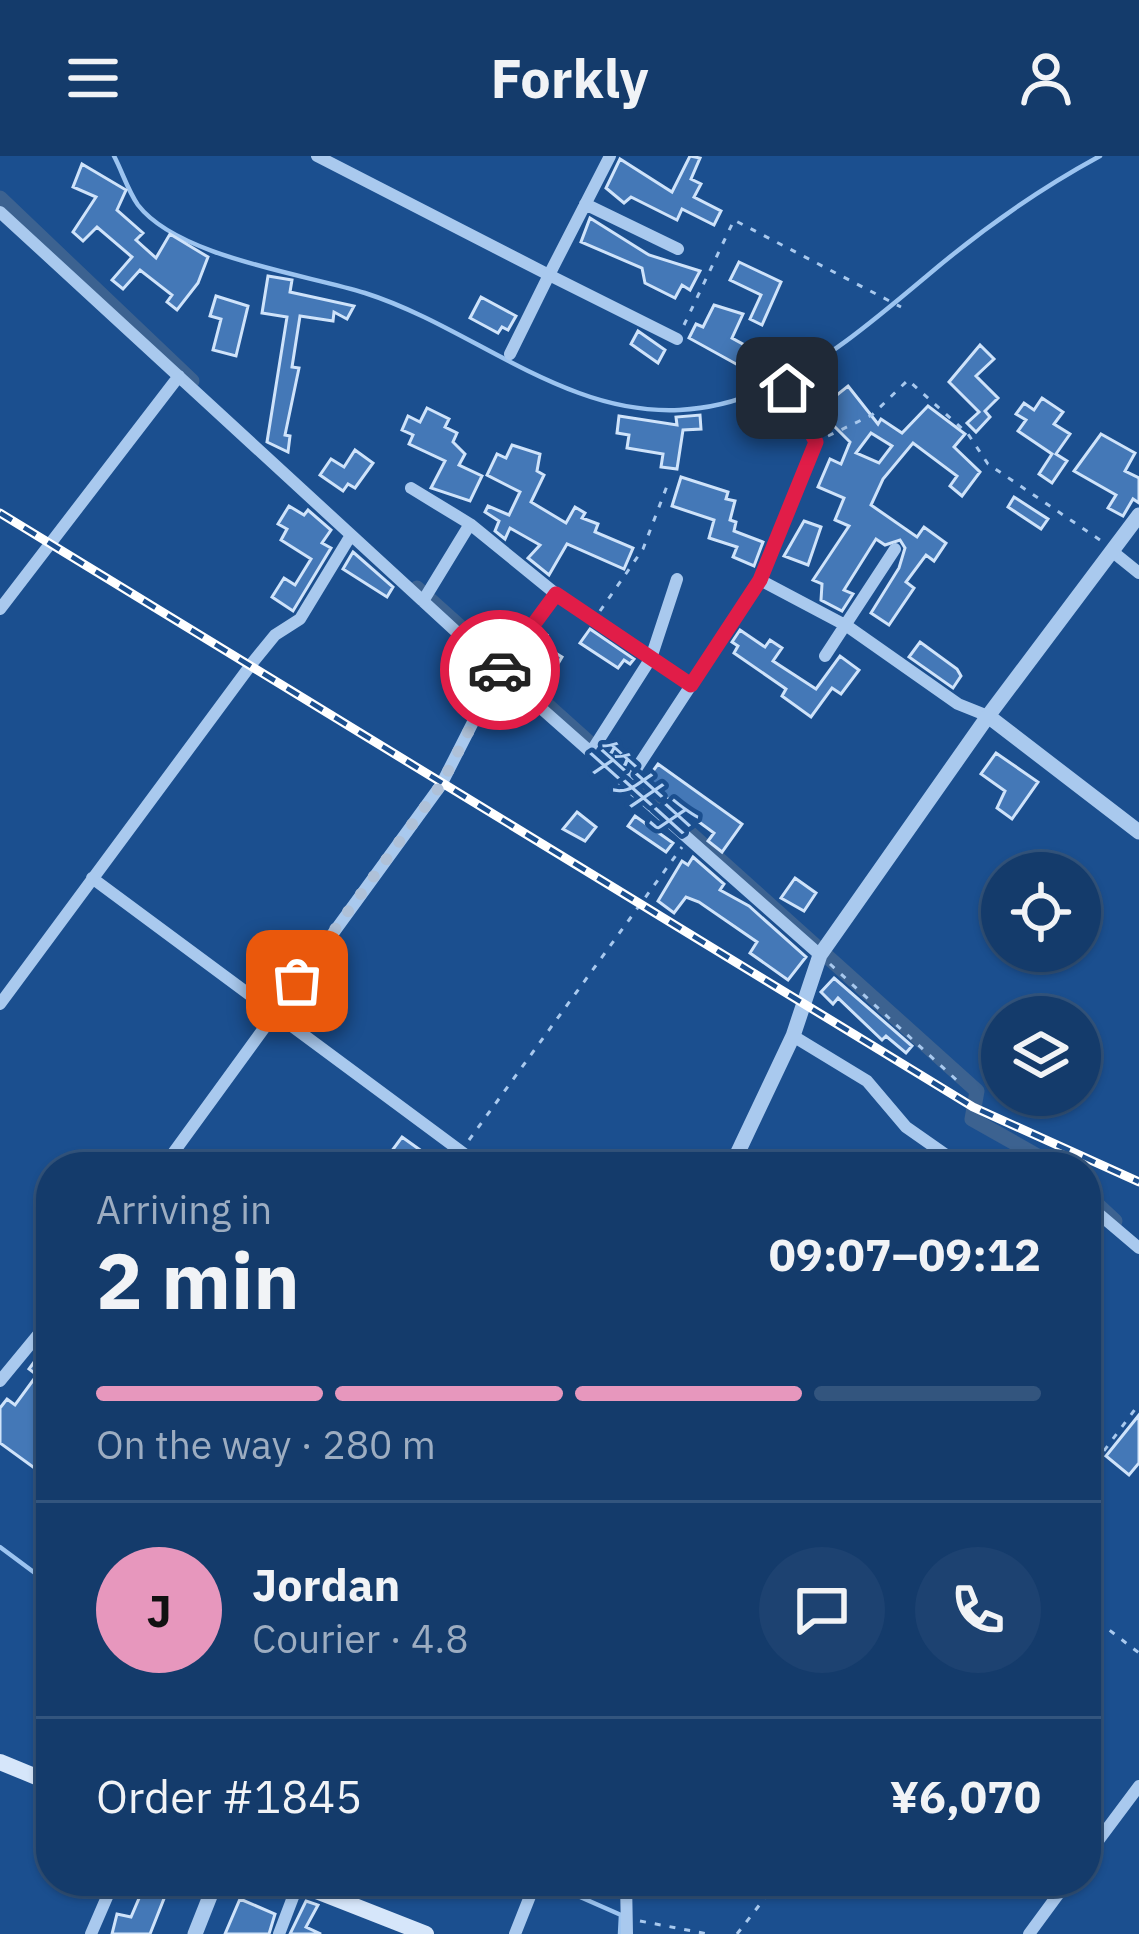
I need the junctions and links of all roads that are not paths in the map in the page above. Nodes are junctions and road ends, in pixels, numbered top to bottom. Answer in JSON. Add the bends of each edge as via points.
{"nodes":[{"id":1,"x":317,"y":156,"type":"edge"},
{"id":2,"x":610,"y":156,"type":"edge"},
{"id":3,"x":586,"y":204,"type":"junction"},
{"id":4,"x":3,"y":222,"type":"edge"},
{"id":5,"x":678,"y":249,"type":"dead end"},
{"id":6,"x":549,"y":275,"type":"junction"},
{"id":7,"x":677,"y":339,"type":"road end"},
{"id":8,"x":510,"y":354,"type":"dead end"},
{"id":9,"x":179,"y":376,"type":"junction"},
{"id":10,"x":787,"y":388,"type":"dead end"},
{"id":11,"x":411,"y":488,"type":"dead end"},
{"id":12,"x":1139,"y":514,"type":"edge"},
{"id":13,"x":470,"y":524,"type":"junction"},
{"id":14,"x":351,"y":535,"type":"junction"},
{"id":15,"x":895,"y":549,"type":"dead end"},
{"id":16,"x":1112,"y":552,"type":"junction"},
{"id":17,"x":1139,"y":573,"type":"edge"},
{"id":18,"x":677,"y":579,"type":"dead end"},
{"id":19,"x":760,"y":580,"type":"junction"},
{"id":20,"x":556,"y":594,"type":"junction"},
{"id":21,"x":423,"y":601,"type":"junction"},
{"id":22,"x":0,"y":609,"type":"edge"},
{"id":23,"x":847,"y":626,"type":"junction"},
{"id":24,"x":825,"y":656,"type":"dead end"},
{"id":25,"x":651,"y":658,"type":"junction"},
{"id":26,"x":499,"y":671,"type":"junction"},
{"id":27,"x":691,"y":685,"type":"junction"},
{"id":28,"x":988,"y":716,"type":"junction"},
{"id":29,"x":591,"y":752,"type":"junction"},
{"id":30,"x":627,"y":783,"type":"junction"},
{"id":31,"x":1139,"y":832,"type":"edge"},
{"id":32,"x":92,"y":878,"type":"junction"},
{"id":33,"x":820,"y":955,"type":"junction"},
{"id":34,"x":0,"y":1004,"type":"edge"},
{"id":35,"x":273,"y":1015,"type":"junction"},
{"id":36,"x":793,"y":1036,"type":"junction"},
{"id":37,"x":174,"y":1152,"type":"edge"},
{"id":38,"x":461,"y":1152,"type":"edge"},
{"id":39,"x":737,"y":1152,"type":"edge"},
{"id":40,"x":947,"y":1152,"type":"edge"},
{"id":41,"x":1101,"y":1215,"type":"edge"},
{"id":42,"x":1139,"y":1248,"type":"edge"},
{"id":43,"x":36,"y":1338,"type":"edge"},
{"id":44,"x":0,"y":1382,"type":"edge"},
{"id":45,"x":0,"y":1762,"type":"edge"},
{"id":46,"x":36,"y":1777,"type":"edge"},
{"id":47,"x":1139,"y":1786,"type":"edge"},
{"id":48,"x":1101,"y":1838,"type":"edge"},
{"id":49,"x":108,"y":1896,"type":"edge"},
{"id":50,"x":210,"y":1896,"type":"edge"},
{"id":51,"x":291,"y":1896,"type":"edge"},
{"id":52,"x":330,"y":1896,"type":"edge"},
{"id":53,"x":530,"y":1896,"type":"edge"},
{"id":54,"x":626,"y":1896,"type":"edge"},
{"id":55,"x":1057,"y":1896,"type":"edge"},
{"id":56,"x":92,"y":1934,"type":"edge"},
{"id":57,"x":195,"y":1934,"type":"edge"},
{"id":58,"x":279,"y":1934,"type":"edge"},
{"id":59,"x":426,"y":1934,"type":"edge"},
{"id":60,"x":514,"y":1934,"type":"edge"},
{"id":61,"x":627,"y":1934,"type":"edge"},
{"id":62,"x":1029,"y":1934,"type":"edge"}],
"edges":[{"from":1,"to":6,"type":"street"},
{"from":2,"to":3,"type":"street"},
{"from":3,"to":5,"type":"street"},
{"from":3,"to":6,"type":"street"},
{"from":4,"to":9,"type":"street"},
{"from":6,"to":7,"type":"street"},
{"from":6,"to":8,"type":"street"},
{"from":9,"to":14,"type":"street"},
{"from":9,"to":22,"type":"street"},
{"from":10,"to":19,"type":"street","via":[[816,442]]},
{"from":11,"to":13,"type":"street"},
{"from":12,"to":16,"type":"street"},
{"from":13,"to":20,"type":"street"},
{"from":13,"to":21,"type":"street"},
{"from":14,"to":21,"type":"street"},
{"from":14,"to":32,"type":"street","via":[[300,619],[253,662]]},
{"from":15,"to":23,"type":"street"},
{"from":16,"to":17,"type":"street"},
{"from":16,"to":28,"type":"street"},
{"from":18,"to":25,"type":"street"},
{"from":19,"to":23,"type":"street"},
{"from":19,"to":27,"type":"street"},
{"from":20,"to":25,"type":"street"},
{"from":20,"to":26,"type":"street"},
{"from":21,"to":26,"type":"street"},
{"from":23,"to":24,"type":"street"},
{"from":23,"to":28,"type":"street","via":[[958,704]]},
{"from":25,"to":27,"type":"street"},
{"from":25,"to":29,"type":"street"},
{"from":26,"to":29,"type":"street"},
{"from":26,"to":35,"type":"street","via":[[441,785]]},
{"from":27,"to":30,"type":"street"},
{"from":28,"to":31,"type":"street"},
{"from":28,"to":33,"type":"street"},
{"from":29,"to":30,"type":"street"},
{"from":30,"to":33,"type":"street"},
{"from":32,"to":34,"type":"street"},
{"from":32,"to":35,"type":"street"},
{"from":33,"to":36,"type":"street"},
{"from":35,"to":37,"type":"street"},
{"from":35,"to":38,"type":"street"},
{"from":36,"to":39,"type":"street"},
{"from":36,"to":40,"type":"street","via":[[866,1081],[919,1136]]},
{"from":41,"to":42,"type":"street"},
{"from":43,"to":44,"type":"street"},
{"from":45,"to":46,"type":"main road"},
{"from":47,"to":48,"type":"street"},
{"from":49,"to":56,"type":"street"},
{"from":50,"to":57,"type":"street"},
{"from":51,"to":58,"type":"street"},
{"from":52,"to":59,"type":"main road"},
{"from":53,"to":60,"type":"street"},
{"from":54,"to":61,"type":"street"},
{"from":55,"to":62,"type":"street"}]}
